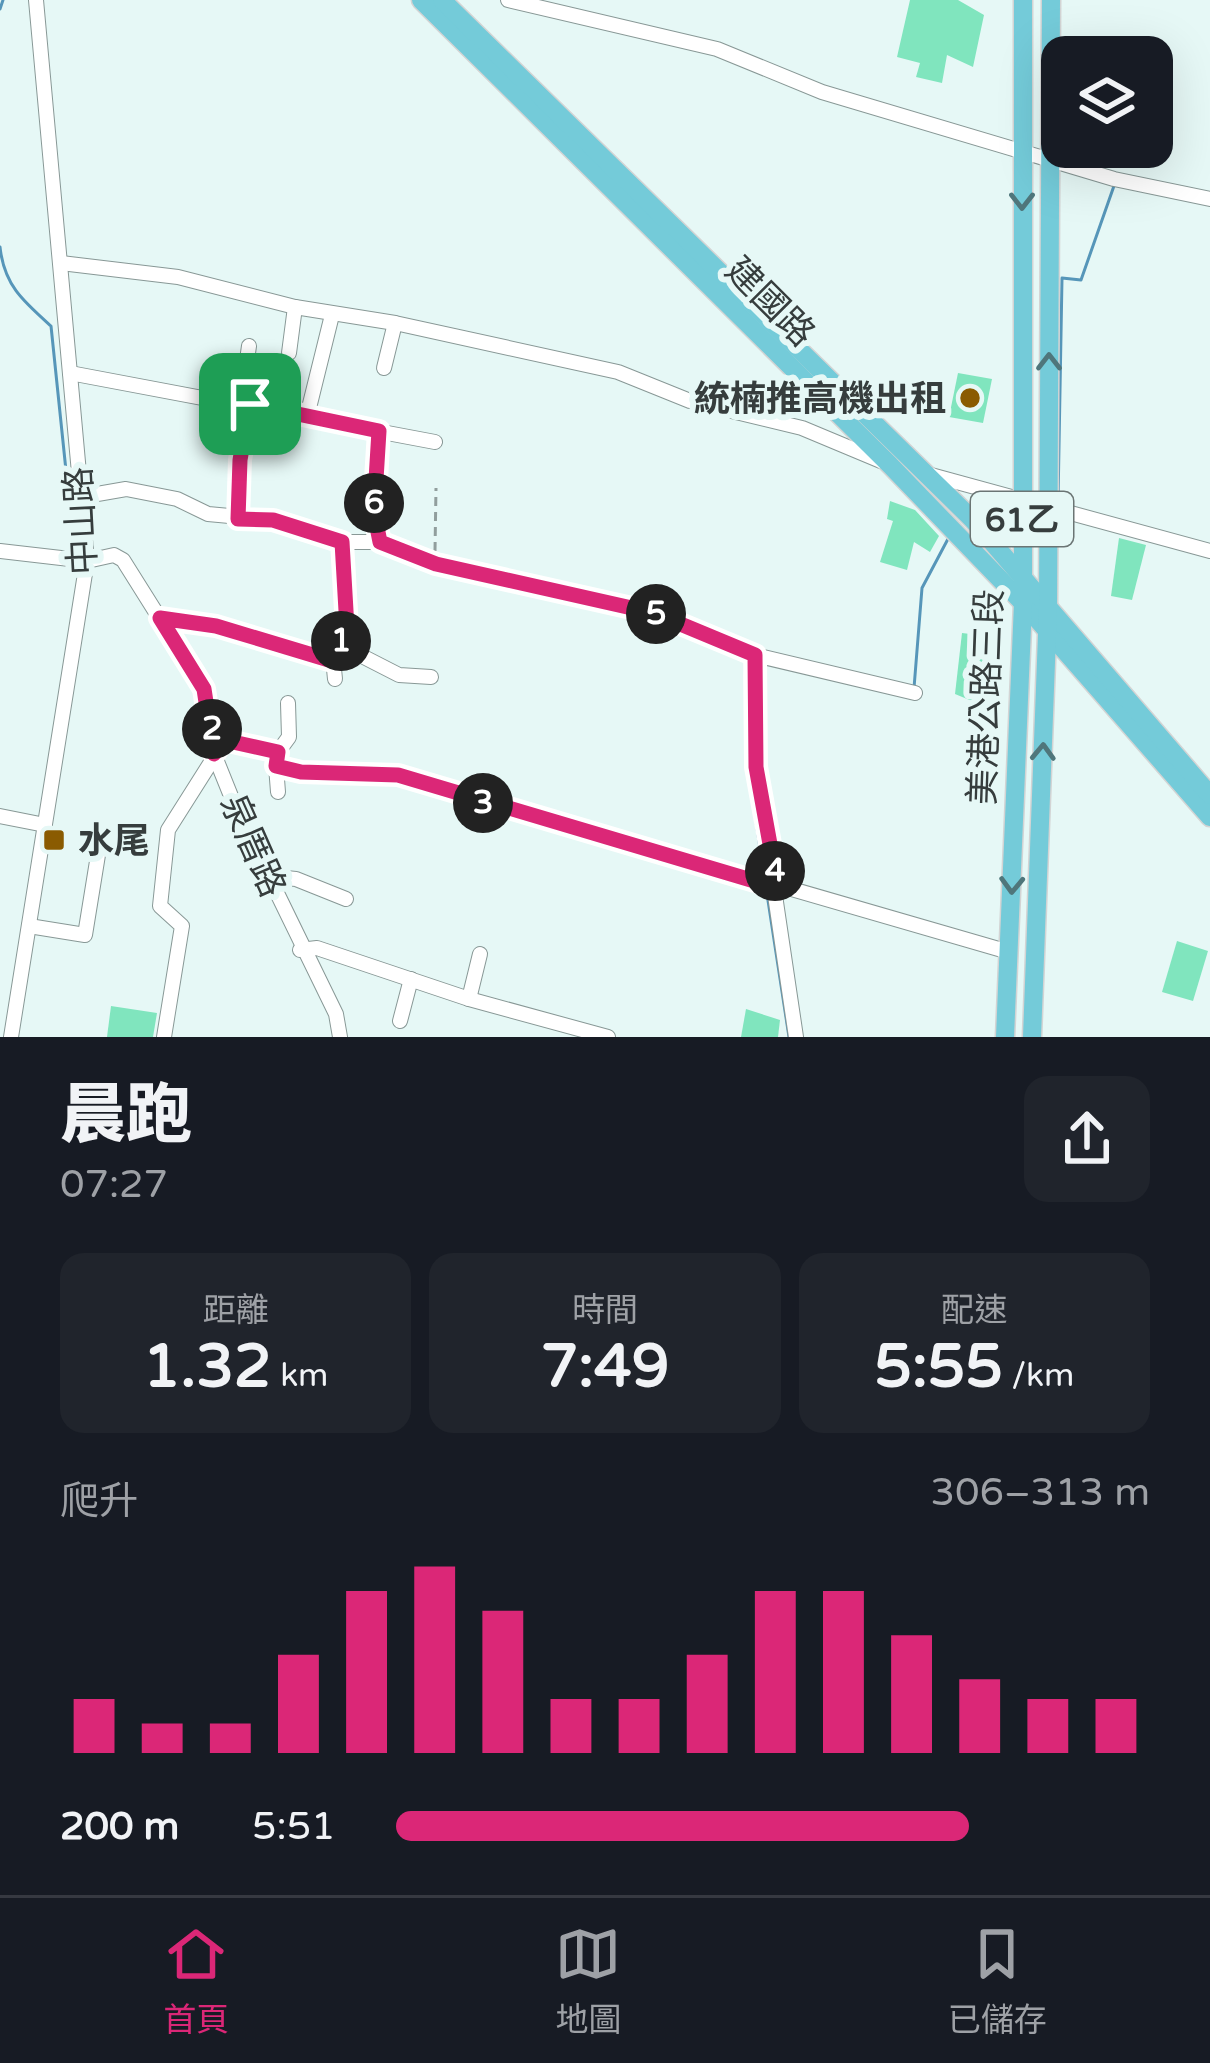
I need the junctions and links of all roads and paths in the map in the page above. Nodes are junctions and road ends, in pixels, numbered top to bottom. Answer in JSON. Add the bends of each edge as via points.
{"nodes":[{"id":1,"x":36,"y":0,"type":"edge"},
{"id":2,"x":422,"y":0,"type":"edge"},
{"id":3,"x":442,"y":0,"type":"edge"},
{"id":4,"x":508,"y":0,"type":"edge"},
{"id":5,"x":1023,"y":0,"type":"edge"},
{"id":6,"x":1051,"y":0,"type":"edge"},
{"id":7,"x":1036,"y":154,"type":"junction"},
{"id":8,"x":1210,"y":199,"type":"edge"},
{"id":9,"x":61,"y":263,"type":"junction"},
{"id":10,"x":295,"y":307,"type":"junction"},
{"id":11,"x":332,"y":315,"type":"junction"},
{"id":12,"x":395,"y":323,"type":"junction"},
{"id":13,"x":249,"y":346,"type":"dead end"},
{"id":14,"x":289,"y":352,"type":"dead end"},
{"id":15,"x":384,"y":368,"type":"dead end"},
{"id":16,"x":70,"y":373,"type":"junction"},
{"id":17,"x":246,"y":403,"type":"junction"},
{"id":18,"x":308,"y":416,"type":"junction"},
{"id":19,"x":379,"y":431,"type":"junction"},
{"id":20,"x":435,"y":442,"type":"dead end"},
{"id":21,"x":890,"y":465,"type":"junction"},
{"id":22,"x":918,"y":472,"type":"junction"},
{"id":23,"x":436,"y":488,"type":"dead end"},
{"id":24,"x":80,"y":496,"type":"junction"},
{"id":25,"x":1022,"y":500,"type":"junction"},
{"id":26,"x":1049,"y":505,"type":"junction"},
{"id":27,"x":238,"y":519,"type":"junction"},
{"id":28,"x":342,"y":542,"type":"junction"},
{"id":29,"x":380,"y":542,"type":"junction"},
{"id":30,"x":0,"y":551,"type":"edge"},
{"id":31,"x":1210,"y":551,"type":"edge"},
{"id":32,"x":87,"y":561,"type":"junction"},
{"id":33,"x":436,"y":564,"type":"junction"},
{"id":34,"x":1023,"y":579,"type":"junction"},
{"id":35,"x":1023,"y":603,"type":"junction"},
{"id":36,"x":1048,"y":608,"type":"junction"},
{"id":37,"x":160,"y":618,"type":"junction"},
{"id":38,"x":1048,"y":633,"type":"junction"},
{"id":39,"x":755,"y":655,"type":"junction"},
{"id":40,"x":336,"y":657,"type":"junction"},
{"id":41,"x":431,"y":677,"type":"dead end"},
{"id":42,"x":334,"y":679,"type":"dead end"},
{"id":43,"x":915,"y":693,"type":"dead end"},
{"id":44,"x":288,"y":703,"type":"dead end"},
{"id":45,"x":214,"y":754,"type":"junction"},
{"id":46,"x":277,"y":759,"type":"junction"},
{"id":47,"x":278,"y":792,"type":"dead end"},
{"id":48,"x":1210,"y":794,"type":"edge"},
{"id":49,"x":0,"y":816,"type":"edge"},
{"id":50,"x":1210,"y":817,"type":"edge"},
{"id":51,"x":45,"y":825,"type":"junction"},
{"id":52,"x":98,"y":855,"type":"dead end"},
{"id":53,"x":266,"y":876,"type":"junction"},
{"id":54,"x":778,"y":888,"type":"junction"},
{"id":55,"x":346,"y":899,"type":"dead end"},
{"id":56,"x":29,"y":926,"type":"junction"},
{"id":57,"x":300,"y":950,"type":"junction"},
{"id":58,"x":1009,"y":952,"type":"junction"},
{"id":59,"x":480,"y":954,"type":"dead end"},
{"id":60,"x":411,"y":979,"type":"junction"},
{"id":61,"x":469,"y":999,"type":"junction"},
{"id":62,"x":400,"y":1021,"type":"dead end"},
{"id":63,"x":11,"y":1037,"type":"edge"},
{"id":64,"x":164,"y":1037,"type":"edge"},
{"id":65,"x":340,"y":1037,"type":"edge"},
{"id":66,"x":608,"y":1037,"type":"edge"},
{"id":67,"x":796,"y":1037,"type":"edge"},
{"id":68,"x":1005,"y":1037,"type":"edge"},
{"id":69,"x":1032,"y":1037,"type":"edge"}],
"edges":[{"from":1,"to":9,"type":"street","name":"中山路"},
{"from":2,"to":21,"type":"main road","name":"建國路"},
{"from":3,"to":22,"type":"main road","name":"建國路"},
{"from":4,"to":7,"type":"street","via":[[717,49],[822,92]]},
{"from":5,"to":7,"type":"main road","name":"美港公路三段","number":"61乙"},
{"from":6,"to":7,"type":"main road","name":"美港公路三段","number":"61乙"},
{"from":7,"to":8,"type":"street"},
{"from":7,"to":25,"type":"main road","name":"美港公路三段","number":"61乙","one_way":true},
{"from":26,"to":7,"type":"main road","name":"美港公路三段","number":"61乙","one_way":true},
{"from":9,"to":10,"type":"street","via":[[178,277]]},
{"from":9,"to":16,"type":"street","name":"中山路"},
{"from":10,"to":11,"type":"street"},
{"from":10,"to":14,"type":"street"},
{"from":11,"to":12,"type":"street"},
{"from":11,"to":18,"type":"street"},
{"from":12,"to":15,"type":"street"},
{"from":12,"to":21,"type":"street","via":[[618,372],[691,401],[802,428]]},
{"from":13,"to":17,"type":"street"},
{"from":16,"to":17,"type":"street"},
{"from":16,"to":24,"type":"street","name":"中山路"},
{"from":17,"to":18,"type":"street"},
{"from":17,"to":27,"type":"street"},
{"from":18,"to":19,"type":"street"},
{"from":19,"to":20,"type":"street"},
{"from":19,"to":29,"type":"street"},
{"from":21,"to":22,"type":"street"},
{"from":21,"to":35,"type":"main road","name":"建國路"},
{"from":22,"to":25,"type":"street"},
{"from":22,"to":34,"type":"main road","name":"建國路"},
{"from":23,"to":33,"type":"path"},
{"from":24,"to":27,"type":"street","via":[[126,489]]},
{"from":24,"to":32,"type":"street","name":"中山路"},
{"from":25,"to":26,"type":"street"},
{"from":25,"to":34,"type":"main road","name":"美港公路三段","number":"61乙"},
{"from":26,"to":31,"type":"street"},
{"from":26,"to":36,"type":"main road","name":"美港公路三段","number":"61乙"},
{"from":27,"to":28,"type":"street","via":[[273,520]]},
{"from":28,"to":29,"type":"street"},
{"from":28,"to":40,"type":"street","via":[[347,628]]},
{"from":29,"to":33,"type":"street"},
{"from":30,"to":32,"type":"street"},
{"from":32,"to":37,"type":"street","name":"泉厝路","via":[[123,560]]},
{"from":32,"to":51,"type":"street","name":"中山路"},
{"from":33,"to":39,"type":"street","via":[[654,613]]},
{"from":34,"to":35,"type":"main road","name":"美港公路三段","number":"61乙"},
{"from":34,"to":36,"type":"main road","name":"建國路"},
{"from":35,"to":38,"type":"main road","name":"建國路"},
{"from":35,"to":58,"type":"main road","name":"美港公路三段","number":"61乙","one_way":true},
{"from":36,"to":38,"type":"main road","name":"美港公路三段","number":"61乙"},
{"from":36,"to":48,"type":"main road","name":"建國路"},
{"from":37,"to":40,"type":"street"},
{"from":37,"to":45,"type":"street","name":"泉厝路","via":[[204,689]]},
{"from":38,"to":50,"type":"main road","name":"建國路"},
{"from":69,"to":38,"type":"main road","name":"美港公路三段","number":"61乙","one_way":true},
{"from":39,"to":43,"type":"street"},
{"from":39,"to":54,"type":"street","via":[[756,767]]},
{"from":40,"to":41,"type":"street","via":[[356,652],[399,675]]},
{"from":40,"to":42,"type":"street"},
{"from":44,"to":46,"type":"street","via":[[289,737]]},
{"from":45,"to":46,"type":"street","via":[[224,740]]},
{"from":45,"to":53,"type":"street","name":"泉厝路"},
{"from":45,"to":64,"type":"street","via":[[168,830],[160,907],[182,926]]},
{"from":46,"to":47,"type":"street"},
{"from":46,"to":54,"type":"street","via":[[301,772],[398,775]]},
{"from":49,"to":51,"type":"street"},
{"from":51,"to":56,"type":"street","name":"中山路"},
{"from":52,"to":56,"type":"street","via":[[85,935]]},
{"from":53,"to":55,"type":"street"},
{"from":53,"to":57,"type":"street","name":"泉厝路"},
{"from":54,"to":58,"type":"street"},
{"from":54,"to":67,"type":"street"},
{"from":56,"to":63,"type":"street","name":"中山路"},
{"from":57,"to":60,"type":"street","via":[[317,948]]},
{"from":57,"to":65,"type":"street","name":"泉厝路"},
{"from":58,"to":68,"type":"main road","name":"美港公路三段","number":"61乙"},
{"from":59,"to":61,"type":"street"},
{"from":60,"to":61,"type":"street"},
{"from":60,"to":62,"type":"street"},
{"from":61,"to":66,"type":"street"}]}
